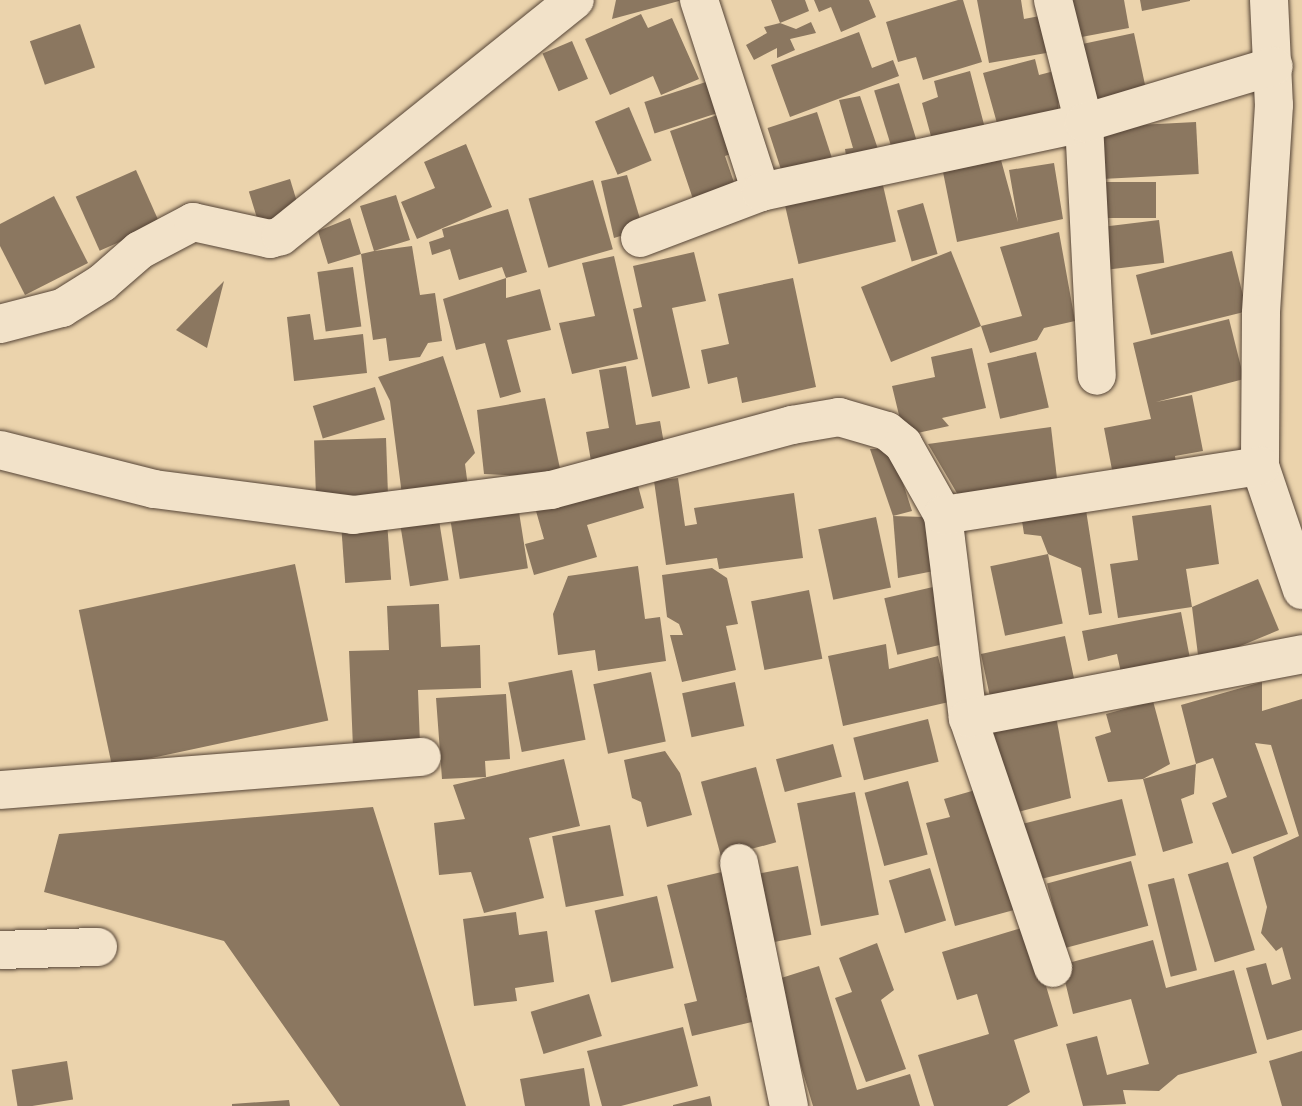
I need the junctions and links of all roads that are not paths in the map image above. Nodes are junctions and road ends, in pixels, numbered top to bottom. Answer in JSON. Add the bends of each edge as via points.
{"nodes":[{"id":1,"x":575,"y":0,"type":"edge"},
{"id":2,"x":699,"y":0,"type":"edge"},
{"id":3,"x":1053,"y":0,"type":"edge"},
{"id":4,"x":1269,"y":0,"type":"edge"},
{"id":5,"x":1274,"y":66,"type":"junction"},
{"id":6,"x":1084,"y":123,"type":"junction"},
{"id":7,"x":761,"y":192,"type":"junction"},
{"id":8,"x":640,"y":238,"type":"dead end"},
{"id":9,"x":0,"y":324,"type":"edge"},
{"id":10,"x":1097,"y":376,"type":"dead end"},
{"id":11,"x":0,"y":450,"type":"edge"},
{"id":12,"x":1260,"y":466,"type":"junction"},
{"id":13,"x":943,"y":515,"type":"junction"},
{"id":14,"x":1302,"y":590,"type":"edge"},
{"id":15,"x":1302,"y":654,"type":"edge"},
{"id":16,"x":968,"y":718,"type":"junction"},
{"id":17,"x":422,"y":757,"type":"dead end"},
{"id":18,"x":0,"y":790,"type":"edge"},
{"id":19,"x":739,"y":863,"type":"dead end"},
{"id":20,"x":98,"y":947,"type":"dead end"},
{"id":21,"x":0,"y":950,"type":"edge"},
{"id":22,"x":1053,"y":968,"type":"dead end"},
{"id":23,"x":789,"y":1106,"type":"edge"}],
"edges":[{"from":1,"to":9,"type":"street","via":[[281,236],[270,239],[193,222],[139,250],[102,283],[62,308]]},
{"from":2,"to":7,"type":"street"},
{"from":3,"to":6,"type":"street"},
{"from":4,"to":5,"type":"street"},
{"from":5,"to":6,"type":"street"},
{"from":5,"to":12,"type":"street","via":[[1261,314]]},
{"from":6,"to":7,"type":"street"},
{"from":6,"to":10,"type":"street"},
{"from":7,"to":8,"type":"street"},
{"from":11,"to":13,"type":"street","via":[[155,489],[353,515],[551,489],[792,425],[839,417],[887,431],[902,444]]},
{"from":12,"to":13,"type":"street"},
{"from":12,"to":14,"type":"street"},
{"from":13,"to":16,"type":"street"},
{"from":15,"to":16,"type":"street"},
{"from":16,"to":22,"type":"street"},
{"from":17,"to":18,"type":"street"},
{"from":19,"to":23,"type":"street"},
{"from":20,"to":21,"type":"street"}]}
